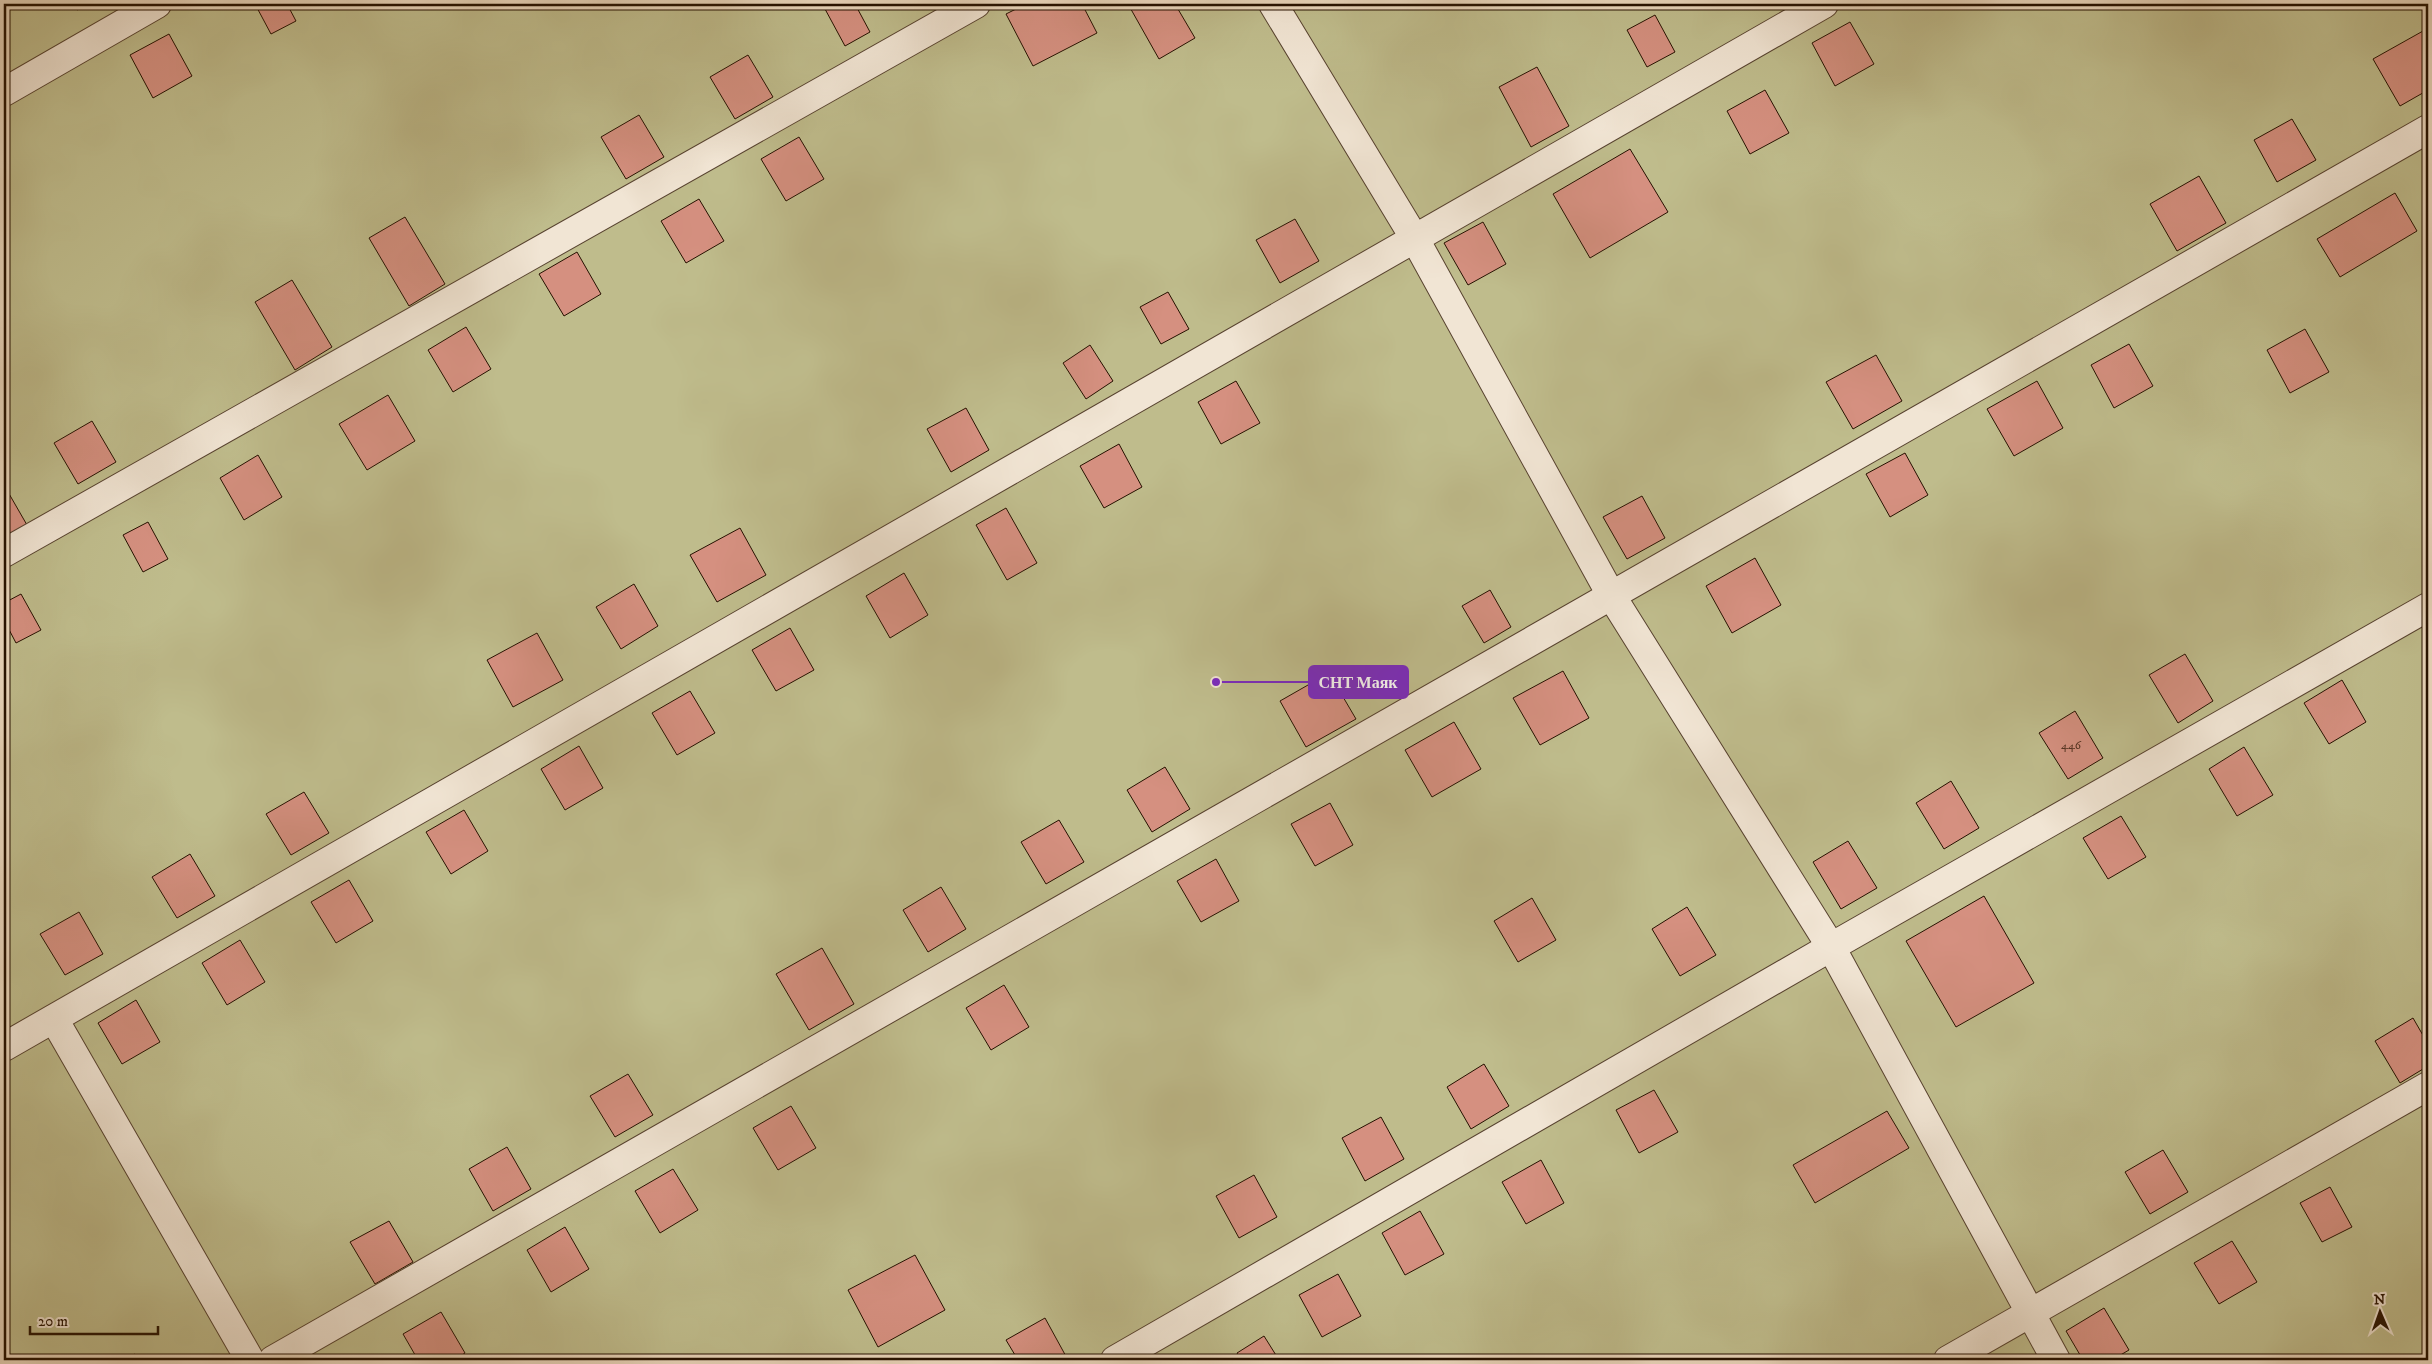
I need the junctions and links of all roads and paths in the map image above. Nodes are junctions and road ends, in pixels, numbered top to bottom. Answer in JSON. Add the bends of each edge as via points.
{"nodes":[{"id":1,"x":158,"y":4,"type":"edge"},
{"id":2,"x":976,"y":4,"type":"edge"},
{"id":3,"x":1273,"y":4,"type":"edge"},
{"id":4,"x":1824,"y":4,"type":"edge"},
{"id":5,"x":4,"y":92,"type":"edge"},
{"id":6,"x":2428,"y":129,"type":"edge"},
{"id":7,"x":1415,"y":239,"type":"junction"},
{"id":8,"x":4,"y":553,"type":"edge"},
{"id":9,"x":1611,"y":595,"type":"junction"},
{"id":10,"x":2428,"y":607,"type":"edge"},
{"id":11,"x":1831,"y":947,"type":"junction"},
{"id":12,"x":54,"y":1019,"type":"junction"},
{"id":13,"x":4,"y":1047,"type":"edge"},
{"id":14,"x":2428,"y":1086,"type":"edge"},
{"id":15,"x":2029,"y":1314,"type":"junction"},
{"id":16,"x":250,"y":1360,"type":"edge"},
{"id":17,"x":273,"y":1360,"type":"edge"},
{"id":18,"x":1115,"y":1360,"type":"edge"},
{"id":19,"x":1948,"y":1360,"type":"edge"},
{"id":20,"x":2056,"y":1360,"type":"edge"}],
"edges":[{"from":1,"to":5,"type":"street"},
{"from":2,"to":8,"type":"street"},
{"from":3,"to":7,"type":"street"},
{"from":4,"to":7,"type":"street"},
{"from":6,"to":9,"type":"street"},
{"from":7,"to":9,"type":"street"},
{"from":7,"to":12,"type":"street"},
{"from":9,"to":11,"type":"street"},
{"from":9,"to":17,"type":"street"},
{"from":10,"to":11,"type":"street"},
{"from":11,"to":15,"type":"street"},
{"from":11,"to":18,"type":"street"},
{"from":12,"to":13,"type":"street"},
{"from":12,"to":16,"type":"street"},
{"from":14,"to":15,"type":"street"},
{"from":15,"to":19,"type":"street"},
{"from":15,"to":20,"type":"street"}]}
